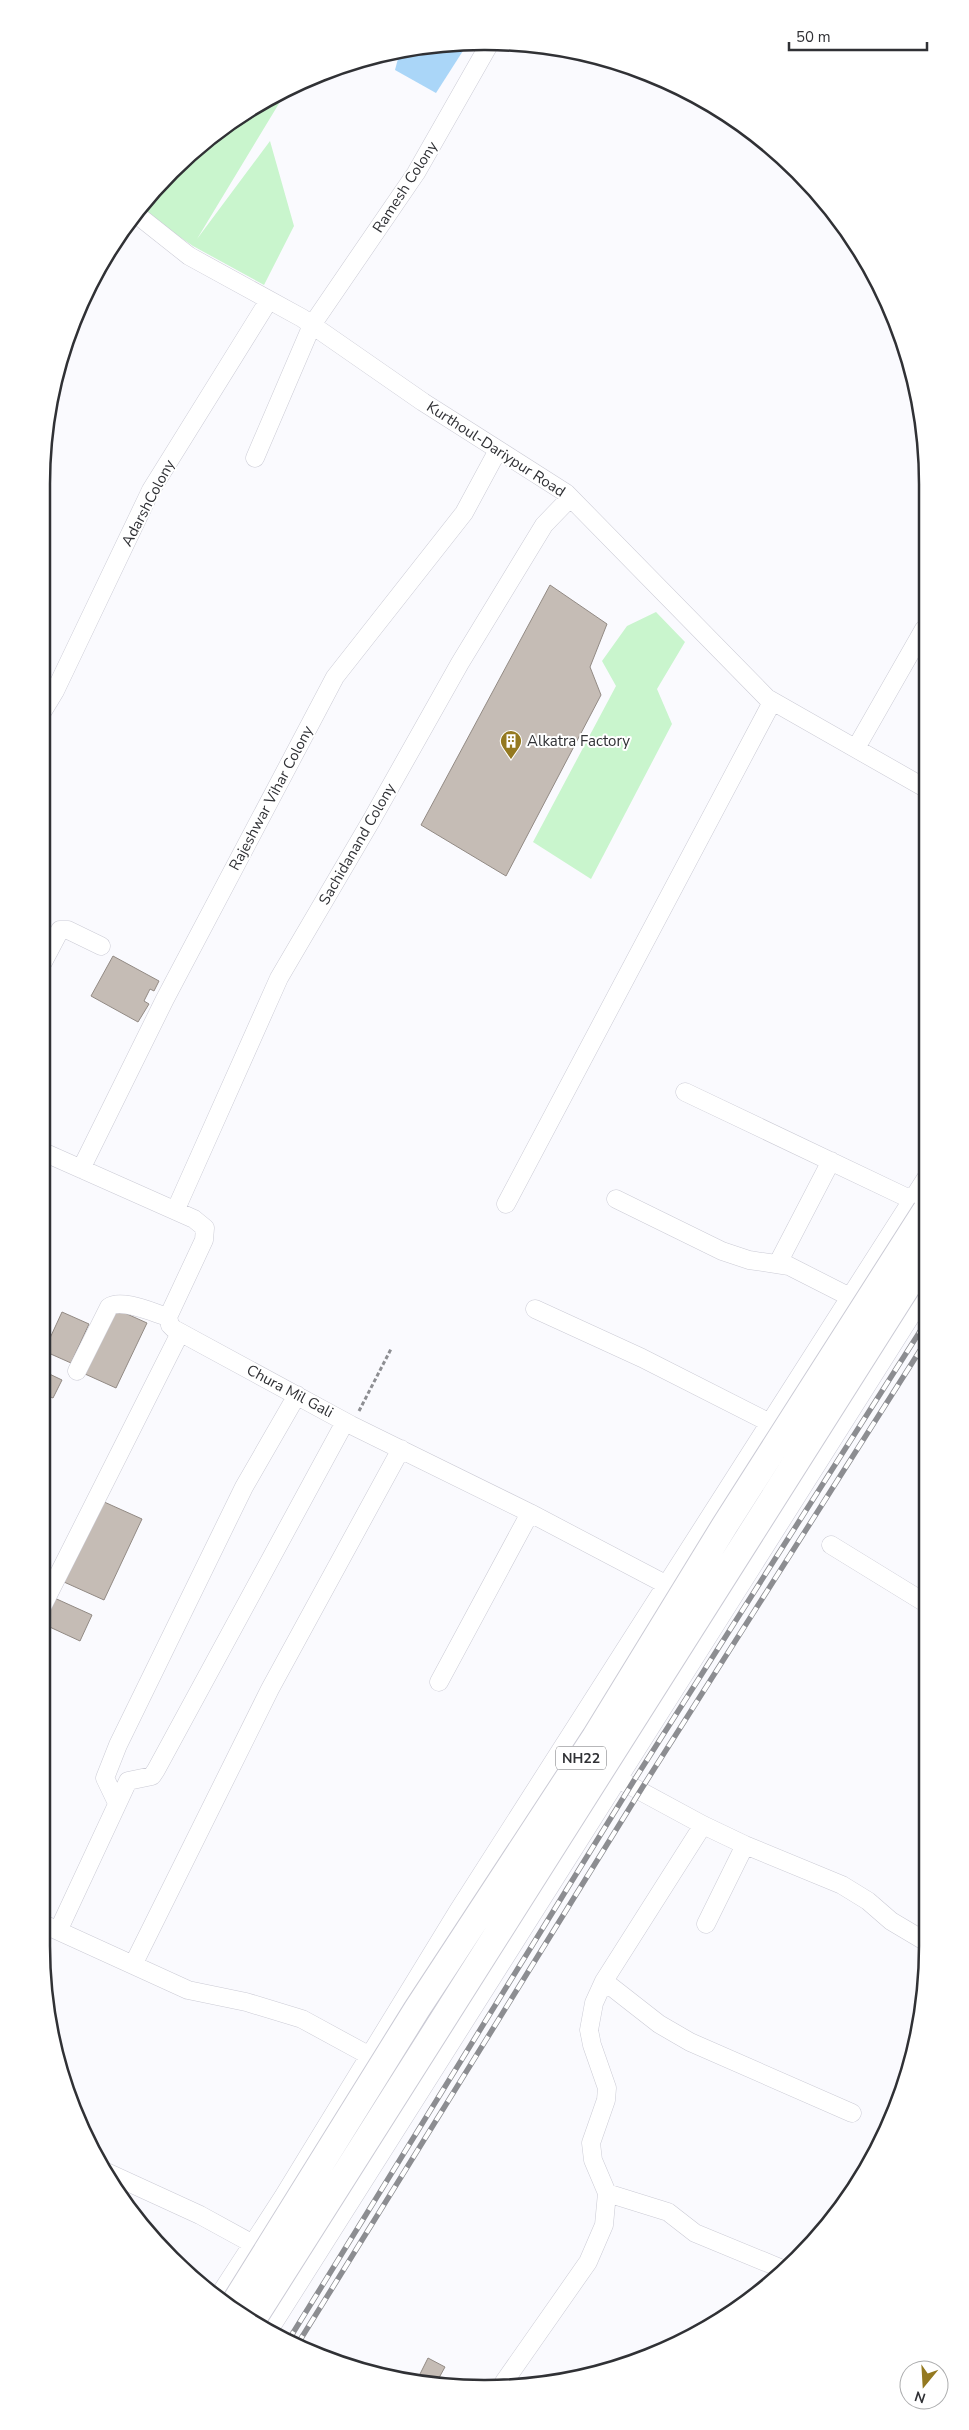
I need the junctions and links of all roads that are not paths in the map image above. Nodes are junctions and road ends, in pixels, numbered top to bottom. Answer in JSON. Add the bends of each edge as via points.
{"nodes":[{"id":1,"x":486,"y":50,"type":"edge"},
{"id":2,"x":141,"y":218,"type":"edge"},
{"id":3,"x":269,"y":300,"type":"junction"},
{"id":4,"x":312,"y":325,"type":"junction"},
{"id":5,"x":498,"y":450,"type":"junction"},
{"id":6,"x":255,"y":458,"type":"dead end"},
{"id":7,"x":570,"y":498,"type":"junction"},
{"id":8,"x":919,"y":637,"type":"edge"},
{"id":9,"x":50,"y":699,"type":"edge"},
{"id":10,"x":772,"y":702,"type":"junction"},
{"id":11,"x":856,"y":748,"type":"junction"},
{"id":12,"x":919,"y":785,"type":"edge"},
{"id":13,"x":101,"y":946,"type":"dead end"},
{"id":14,"x":50,"y":949,"type":"edge"},
{"id":15,"x":684,"y":1092,"type":"dead end"},
{"id":16,"x":50,"y":1155,"type":"edge"},
{"id":17,"x":831,"y":1161,"type":"junction"},
{"id":18,"x":81,"y":1169,"type":"junction"},
{"id":19,"x":616,"y":1199,"type":"dead end"},
{"id":20,"x":506,"y":1204,"type":"dead end"},
{"id":21,"x":919,"y":1205,"type":"edge"},
{"id":22,"x":176,"y":1210,"type":"junction"},
{"id":23,"x":778,"y":1264,"type":"junction"},
{"id":24,"x":919,"y":1268,"type":"edge"},
{"id":25,"x":850,"y":1297,"type":"junction"},
{"id":26,"x":919,"y":1303,"type":"edge"},
{"id":27,"x":535,"y":1309,"type":"dead end"},
{"id":28,"x":168,"y":1317,"type":"junction"},
{"id":29,"x":180,"y":1332,"type":"junction"},
{"id":30,"x":77,"y":1371,"type":"dead end"},
{"id":31,"x":297,"y":1395,"type":"junction"},
{"id":32,"x":348,"y":1423,"type":"junction"},
{"id":33,"x":770,"y":1424,"type":"junction"},
{"id":34,"x":400,"y":1449,"type":"junction"},
{"id":35,"x":530,"y":1513,"type":"junction"},
{"id":36,"x":699,"y":1535,"type":"junction"},
{"id":37,"x":830,"y":1545,"type":"dead end"},
{"id":38,"x":750,"y":1570,"type":"junction"},
{"id":39,"x":667,"y":1585,"type":"junction"},
{"id":40,"x":50,"y":1591,"type":"edge"},
{"id":41,"x":919,"y":1599,"type":"edge"},
{"id":42,"x":439,"y":1682,"type":"dead end"},
{"id":43,"x":618,"y":1779,"type":"junction"},
{"id":44,"x":117,"y":1803,"type":"junction"},
{"id":45,"x":703,"y":1825,"type":"junction"},
{"id":46,"x":745,"y":1845,"type":"junction"},
{"id":47,"x":706,"y":1924,"type":"dead end"},
{"id":48,"x":50,"y":1926,"type":"edge"},
{"id":49,"x":59,"y":1929,"type":"junction"},
{"id":50,"x":919,"y":1938,"type":"edge"},
{"id":51,"x":133,"y":1964,"type":"junction"},
{"id":52,"x":421,"y":1972,"type":"junction"},
{"id":53,"x":604,"y":1981,"type":"junction"},
{"id":54,"x":474,"y":2006,"type":"junction"},
{"id":55,"x":370,"y":2056,"type":"junction"},
{"id":56,"x":852,"y":2113,"type":"dead end"},
{"id":57,"x":121,"y":2184,"type":"edge"},
{"id":58,"x":607,"y":2193,"type":"junction"},
{"id":59,"x":252,"y":2244,"type":"junction"},
{"id":60,"x":777,"y":2267,"type":"edge"},
{"id":61,"x":222,"y":2291,"type":"edge"},
{"id":62,"x":235,"y":2301,"type":"edge"},
{"id":63,"x":256,"y":2315,"type":"edge"},
{"id":64,"x":273,"y":2325,"type":"edge"},
{"id":65,"x":506,"y":2379,"type":"edge"}],
"edges":[{"from":1,"to":4,"type":"street","name":"Ramesh Colony","via":[[416,173]]},
{"from":2,"to":3,"type":"street","name":"Kurthoul-Dariypur Road","via":[[189,256]]},
{"from":3,"to":4,"type":"street","name":"Kurthoul-Dariypur Road"},
{"from":3,"to":9,"type":"street","name":"AdarshColony","via":[[151,490]]},
{"from":4,"to":5,"type":"street","name":"Kurthoul-Dariypur Road","via":[[422,402]]},
{"from":4,"to":6,"type":"street","name":"Ramesh Colony"},
{"from":5,"to":7,"type":"street","name":"Kurthoul-Dariypur Road"},
{"from":5,"to":18,"type":"street","name":"Rajeshwar Vihar Colony","via":[[464,513],[335,677],[165,999]]},
{"from":7,"to":10,"type":"street","name":"Kurthoul-Dariypur Road"},
{"from":7,"to":22,"type":"street","name":"Sachidanand Colony","via":[[544,525],[475,638],[279,978]]},
{"from":8,"to":11,"type":"street"},
{"from":10,"to":11,"type":"street","name":"Kurthoul-Dariypur Road"},
{"from":10,"to":20,"type":"street"},
{"from":11,"to":12,"type":"street","name":"Kurthoul-Dariypur Road"},
{"from":13,"to":14,"type":"street","via":[[72,931],[60,930]]},
{"from":15,"to":17,"type":"street"},
{"from":16,"to":18,"type":"street"},
{"from":17,"to":21,"type":"street"},
{"from":17,"to":23,"type":"street"},
{"from":18,"to":22,"type":"street"},
{"from":19,"to":23,"type":"street","via":[[734,1256]]},
{"from":21,"to":25,"type":"street"},
{"from":21,"to":62,"type":"highway","number":"NH22","bridge":true,"via":[[595,1737],[417,2009]]},
{"from":22,"to":28,"type":"street","via":[[202,1223],[205,1233]]},
{"from":23,"to":25,"type":"street","via":[[803,1272]]},
{"from":24,"to":63,"type":"highway","number":"NH22","bridge":true},
{"from":25,"to":33,"type":"street"},
{"from":26,"to":38,"type":"street"},
{"from":27,"to":33,"type":"street","via":[[642,1358]]},
{"from":28,"to":29,"type":"street","name":"Chura Mil Gali","via":[[170,1325]]},
{"from":28,"to":30,"type":"street","via":[[122,1303],[113,1304]]},
{"from":29,"to":31,"type":"street","name":"Chura Mil Gali"},
{"from":29,"to":40,"type":"street"},
{"from":31,"to":32,"type":"street","name":"Chura Mil Gali"},
{"from":31,"to":44,"type":"street","via":[[244,1487],[118,1745],[105,1778]]},
{"from":32,"to":34,"type":"street","name":"Chura Mil Gali"},
{"from":32,"to":44,"type":"street","via":[[156,1770],[152,1776],[128,1781]]},
{"from":33,"to":36,"type":"street"},
{"from":34,"to":35,"type":"street","name":"Chura Mil Gali"},
{"from":34,"to":51,"type":"street","via":[[270,1689]]},
{"from":35,"to":39,"type":"street","name":"Chura Mil Gali"},
{"from":35,"to":42,"type":"street"},
{"from":36,"to":38,"type":"street"},
{"from":36,"to":39,"type":"street"},
{"from":37,"to":41,"type":"street"},
{"from":38,"to":43,"type":"street"},
{"from":39,"to":52,"type":"street"},
{"from":43,"to":45,"type":"street"},
{"from":43,"to":54,"type":"street"},
{"from":44,"to":49,"type":"street"},
{"from":45,"to":46,"type":"street"},
{"from":45,"to":53,"type":"street"},
{"from":46,"to":47,"type":"street"},
{"from":46,"to":50,"type":"street","via":[[842,1885]]},
{"from":48,"to":49,"type":"street"},
{"from":49,"to":51,"type":"street"},
{"from":51,"to":55,"type":"street","via":[[188,1990],[246,2002],[302,2019]]},
{"from":52,"to":54,"type":"street"},
{"from":52,"to":55,"type":"street"},
{"from":53,"to":56,"type":"street","via":[[659,2024],[690,2042]]},
{"from":53,"to":58,"type":"street","via":[[594,2003],[589,2030],[607,2093],[592,2137],[591,2151]]},
{"from":54,"to":64,"type":"street"},
{"from":55,"to":59,"type":"street"},
{"from":57,"to":59,"type":"street","via":[[200,2215]]},
{"from":58,"to":60,"type":"street","via":[[668,2212],[695,2233]]},
{"from":58,"to":65,"type":"street","via":[[604,2225],[588,2262]]},
{"from":59,"to":61,"type":"street"}]}
